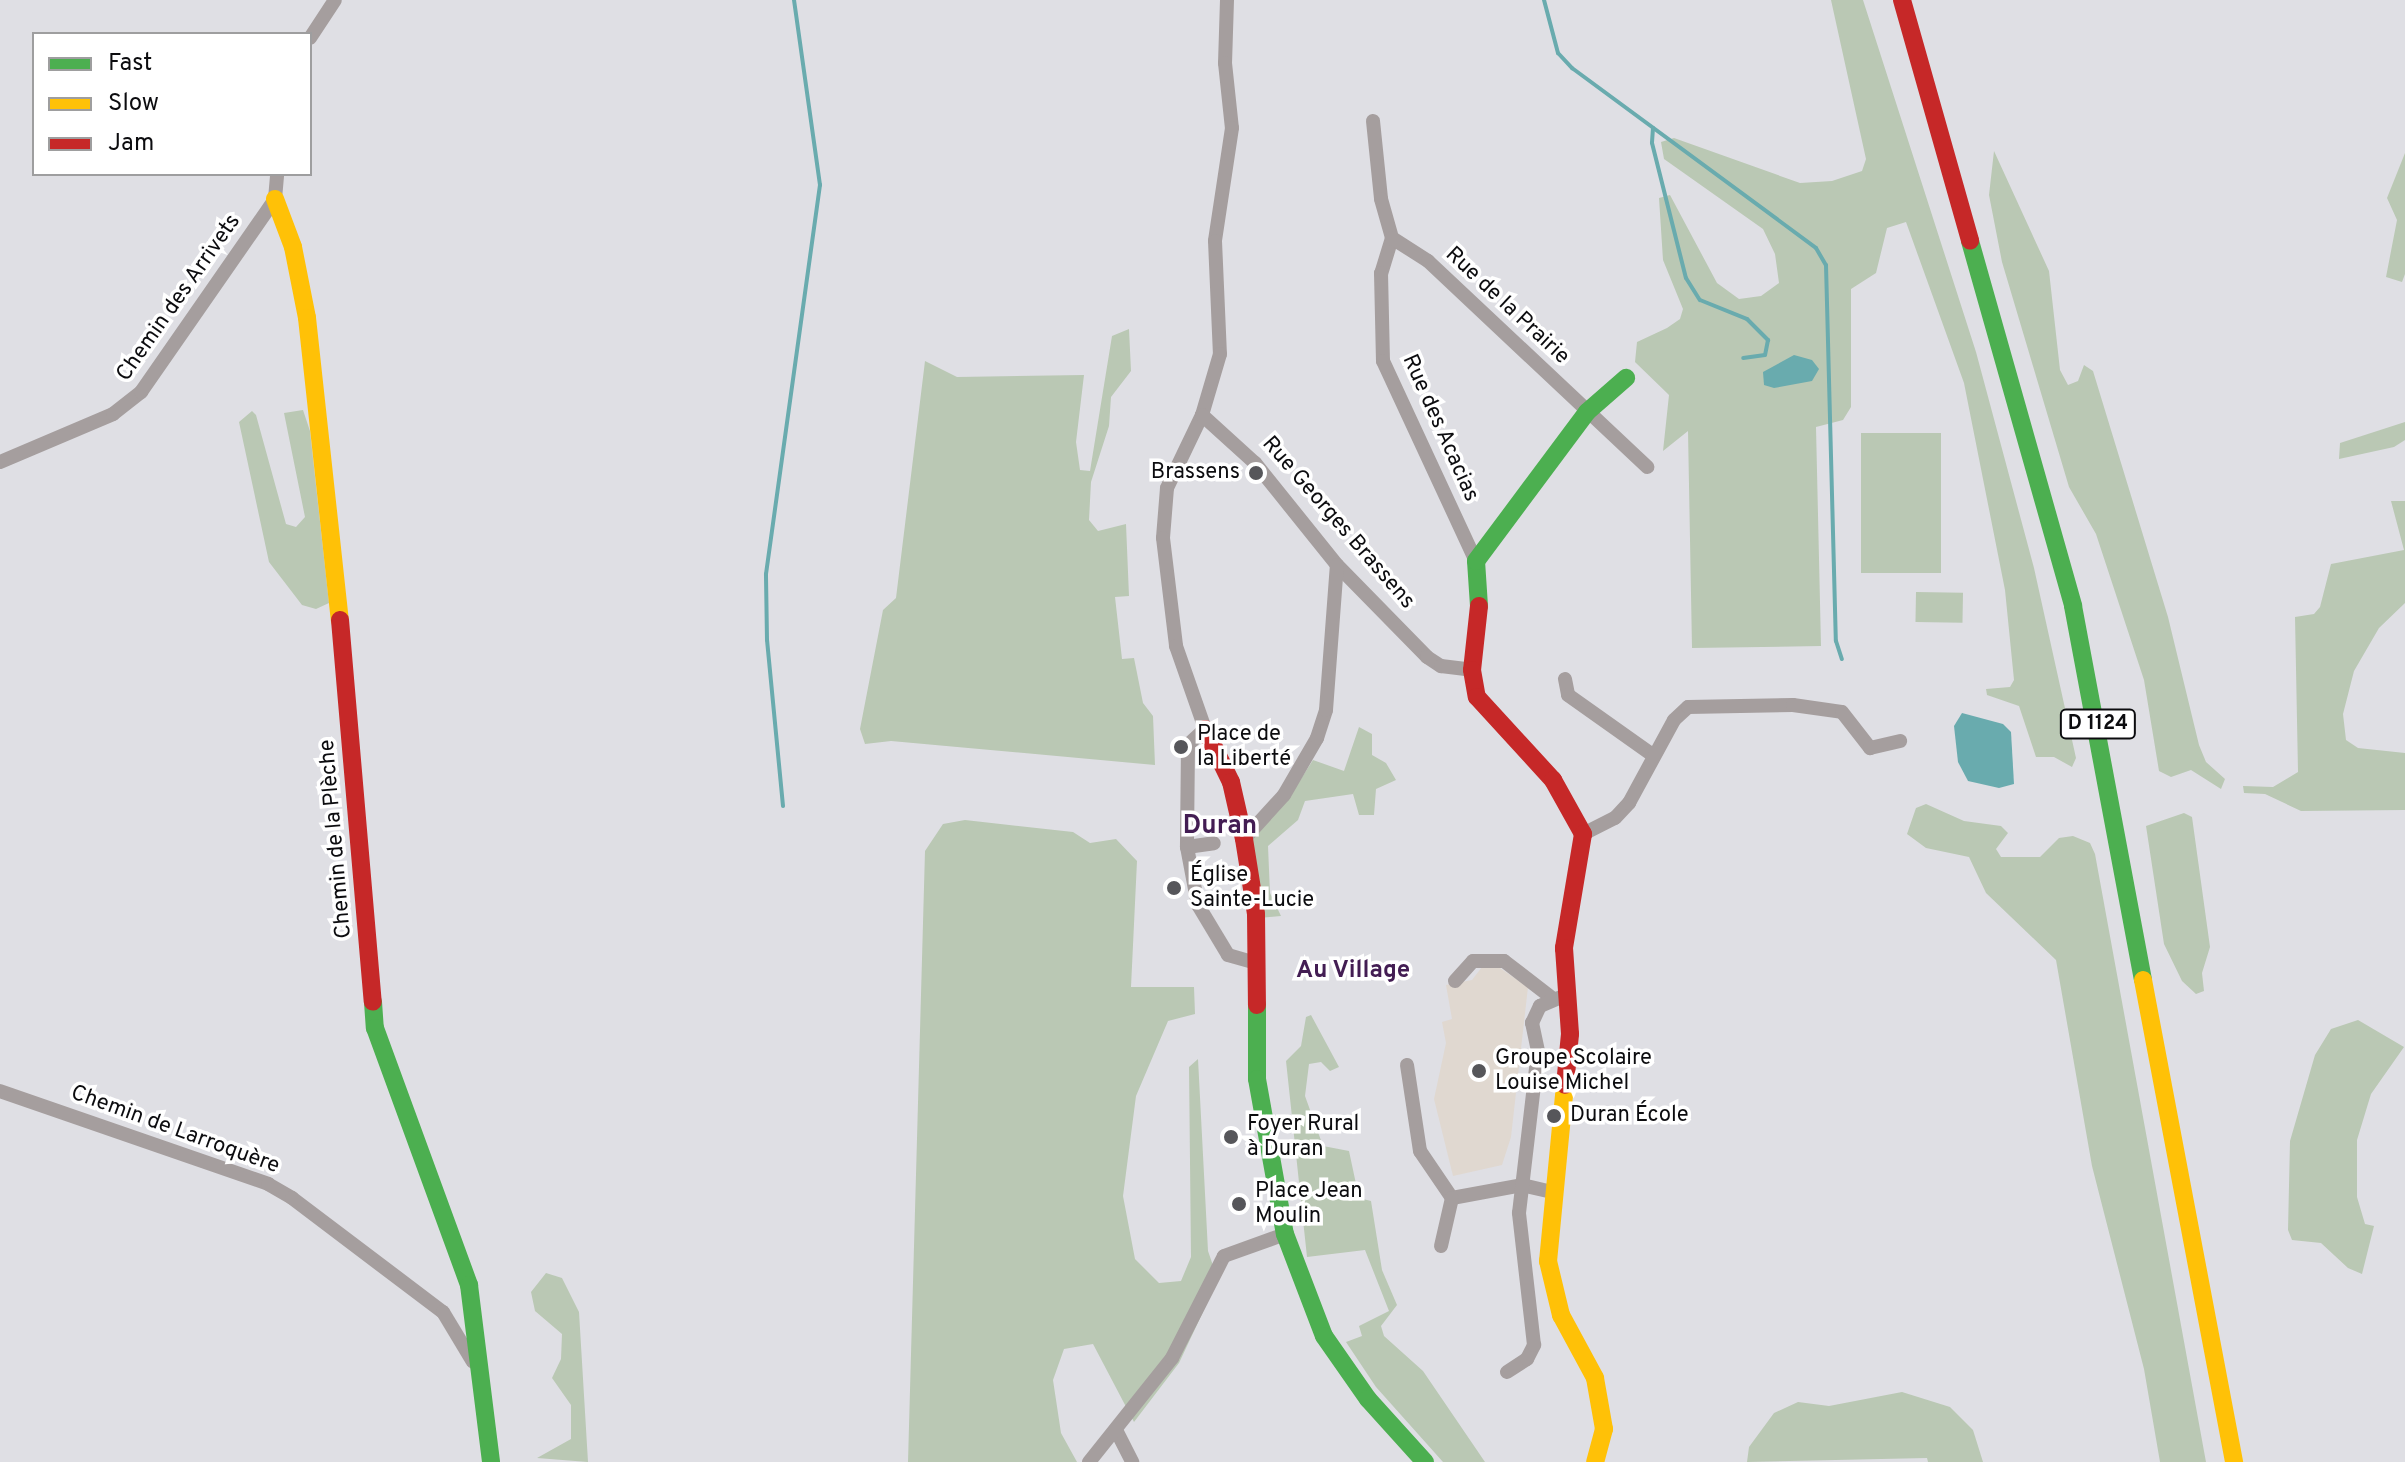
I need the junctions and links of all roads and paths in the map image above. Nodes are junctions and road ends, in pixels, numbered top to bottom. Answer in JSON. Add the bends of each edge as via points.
{"nodes":[{"id":1,"x":335,"y":0,"type":"edge"},
{"id":2,"x":1227,"y":0,"type":"edge"},
{"id":3,"x":1902,"y":0,"type":"edge"},
{"id":4,"x":312,"y":35,"type":"edge"},
{"id":5,"x":1373,"y":121,"type":"dead end"},
{"id":6,"x":277,"y":176,"type":"edge"},
{"id":7,"x":275,"y":199,"type":"junction"},
{"id":8,"x":1392,"y":238,"type":"junction"},
{"id":9,"x":1626,"y":378,"type":"dead end"},
{"id":10,"x":1587,"y":412,"type":"junction"},
{"id":11,"x":1202,"y":415,"type":"junction"},
{"id":12,"x":0,"y":462,"type":"edge"},
{"id":13,"x":1647,"y":467,"type":"dead end"},
{"id":14,"x":1476,"y":561,"type":"junction"},
{"id":15,"x":1337,"y":565,"type":"junction"},
{"id":16,"x":1472,"y":670,"type":"junction"},
{"id":17,"x":1565,"y":679,"type":"dead end"},
{"id":18,"x":1205,"y":729,"type":"junction"},
{"id":19,"x":1900,"y":741,"type":"dead end"},
{"id":20,"x":1654,"y":756,"type":"junction"},
{"id":21,"x":1583,"y":834,"type":"junction"},
{"id":22,"x":1244,"y":839,"type":"junction"},
{"id":23,"x":1214,"y":843,"type":"dead end"},
{"id":24,"x":1187,"y":847,"type":"junction"},
{"id":25,"x":1252,"y":962,"type":"junction"},
{"id":26,"x":1455,"y":981,"type":"dead end"},
{"id":27,"x":1560,"y":996,"type":"junction"},
{"id":28,"x":1407,"y":1065,"type":"dead end"},
{"id":29,"x":0,"y":1091,"type":"edge"},
{"id":30,"x":1522,"y":1185,"type":"junction"},
{"id":31,"x":1553,"y":1192,"type":"junction"},
{"id":32,"x":1452,"y":1198,"type":"junction"},
{"id":33,"x":1285,"y":1234,"type":"junction"},
{"id":34,"x":1441,"y":1246,"type":"dead end"},
{"id":35,"x":1507,"y":1372,"type":"dead end"},
{"id":36,"x":486,"y":1396,"type":"junction"},
{"id":37,"x":1116,"y":1430,"type":"junction"},
{"id":38,"x":491,"y":1462,"type":"edge"},
{"id":39,"x":1089,"y":1462,"type":"edge"},
{"id":40,"x":1132,"y":1462,"type":"edge"},
{"id":41,"x":1425,"y":1462,"type":"edge"},
{"id":42,"x":1595,"y":1462,"type":"edge"},
{"id":43,"x":2234,"y":1462,"type":"edge"}],
"edges":[{"from":1,"to":4,"type":"street"},
{"from":2,"to":11,"type":"street","via":[[1225,63],[1232,128],[1215,241],[1220,354]]},
{"from":3,"to":43,"type":"main road","number":"D 1124","via":[[2073,606]]},
{"from":5,"to":8,"type":"street","via":[[1381,199]]},
{"from":6,"to":7,"type":"street"},
{"from":7,"to":12,"type":"street","name":"Chemin des Arrivets","via":[[129,404]]},
{"from":7,"to":36,"type":"main road","name":"Chemin de la Plèche","via":[[293,247],[307,318],[334,555],[375,1028],[458,1247]]},
{"from":8,"to":10,"type":"street","name":"Rue de la Prairie","via":[[1428,261]]},
{"from":8,"to":14,"type":"street","name":"Rue des Acacias","via":[[1381,273],[1383,361]]},
{"from":9,"to":10,"type":"main road"},
{"from":10,"to":13,"type":"street","name":"Rue de la Prairie"},
{"from":10,"to":14,"type":"main road"},
{"from":11,"to":15,"type":"street","name":"Rue Georges Brassens","via":[[1255,463]]},
{"from":11,"to":18,"type":"street","via":[[1167,488],[1163,538],[1178,653]]},
{"from":14,"to":16,"type":"main road","via":[[1479,641]]},
{"from":15,"to":16,"type":"street","name":"Rue Georges Brassens","via":[[1427,657],[1441,666]]},
{"from":15,"to":22,"type":"street","via":[[1326,710],[1317,738],[1284,795]]},
{"from":16,"to":21,"type":"main road","via":[[1477,697],[1553,780]]},
{"from":17,"to":20,"type":"street","via":[[1568,695]]},
{"from":18,"to":22,"type":"main road","via":[[1231,782]]},
{"from":18,"to":24,"type":"street","via":[[1188,745]]},
{"from":19,"to":20,"type":"street","via":[[1870,748],[1842,712],[1793,705],[1694,707],[1674,720]]},
{"from":20,"to":21,"type":"street","via":[[1621,813]]},
{"from":21,"to":27,"type":"main road","via":[[1566,917]]},
{"from":22,"to":25,"type":"main road","via":[[1256,914]]},
{"from":23,"to":24,"type":"street"},
{"from":24,"to":25,"type":"street","via":[[1198,905],[1215,939],[1234,959]]},
{"from":25,"to":33,"type":"main road","via":[[1261,1118]]},
{"from":26,"to":27,"type":"street","via":[[1473,961],[1504,961]]},
{"from":27,"to":30,"type":"street","via":[[1540,1006],[1532,1023],[1538,1051]]},
{"from":27,"to":31,"type":"main road","via":[[1570,1034]]},
{"from":28,"to":32,"type":"street","via":[[1420,1151]]},
{"from":29,"to":36,"type":"street","name":"Chemin de Larroquère","via":[[268,1184],[292,1198],[443,1312],[466,1346]]},
{"from":30,"to":31,"type":"street"},
{"from":30,"to":32,"type":"street"},
{"from":30,"to":35,"type":"street","via":[[1521,1256],[1534,1345],[1527,1359]]},
{"from":31,"to":42,"type":"main road","via":[[1552,1290],[1595,1378],[1604,1429]]},
{"from":32,"to":34,"type":"street"},
{"from":33,"to":37,"type":"street","via":[[1224,1256],[1172,1358]]},
{"from":33,"to":41,"type":"main road","via":[[1324,1336],[1368,1399]]},
{"from":36,"to":38,"type":"main road","name":"Chemin de la Plèche"},
{"from":37,"to":39,"type":"street"},
{"from":37,"to":40,"type":"street"}]}
